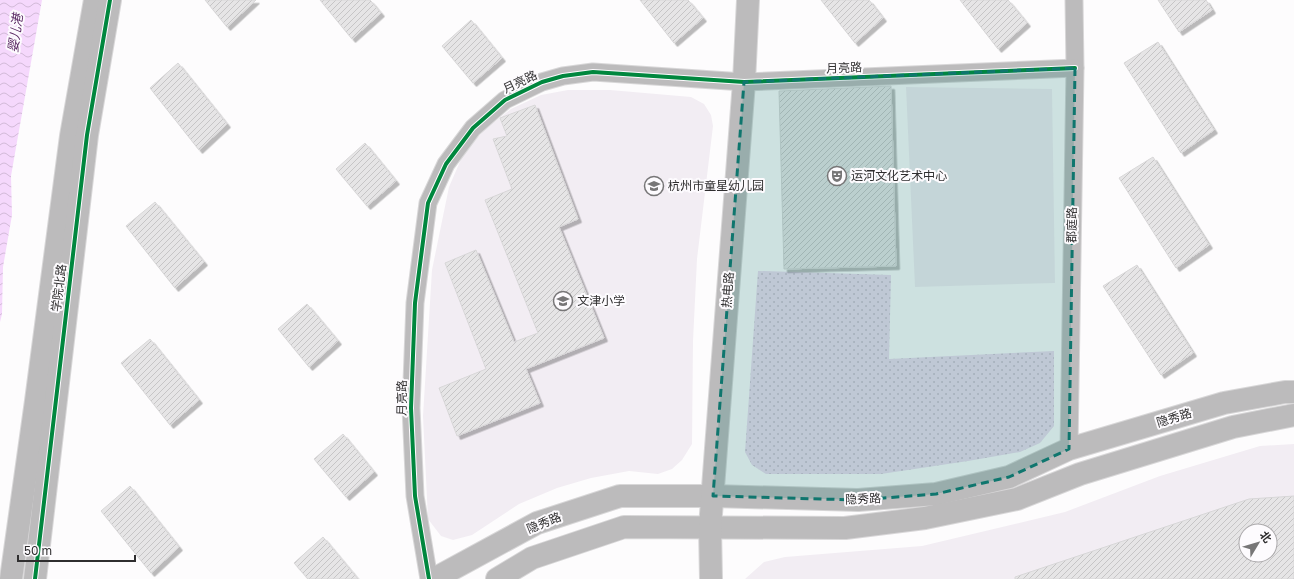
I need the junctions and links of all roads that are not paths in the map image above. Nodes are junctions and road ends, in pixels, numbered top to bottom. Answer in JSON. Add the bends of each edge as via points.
{"nodes":[{"id":1,"x":95,"y":0,"type":"edge"},
{"id":2,"x":110,"y":0,"type":"edge"},
{"id":3,"x":748,"y":0,"type":"edge"},
{"id":4,"x":1074,"y":0,"type":"edge"},
{"id":5,"x":1074,"y":68,"type":"junction"},
{"id":6,"x":744,"y":82,"type":"junction"},
{"id":7,"x":1294,"y":392,"type":"edge"},
{"id":8,"x":1294,"y":415,"type":"edge"},
{"id":9,"x":1069,"y":449,"type":"junction"},
{"id":10,"x":713,"y":496,"type":"junction"},
{"id":11,"x":710,"y":527,"type":"junction"},
{"id":12,"x":11,"y":579,"type":"edge"},
{"id":13,"x":35,"y":579,"type":"edge"},
{"id":14,"x":429,"y":579,"type":"edge"},
{"id":15,"x":434,"y":579,"type":"edge"},
{"id":16,"x":497,"y":579,"type":"edge"},
{"id":17,"x":711,"y":579,"type":"edge"}],
"edges":[{"from":1,"to":12,"type":"main road","name":"学院北路","via":[[71,136]]},
{"from":2,"to":13,"type":"main road","name":"学院北路","via":[[87,134]]},
{"from":3,"to":6,"type":"main road","name":"热电路"},
{"from":4,"to":5,"type":"street","name":"郡庭路"},
{"from":5,"to":6,"type":"street","name":"月亮路"},
{"from":5,"to":9,"type":"street","name":"郡庭路"},
{"from":6,"to":10,"type":"main road","name":"热电路"},
{"from":6,"to":14,"type":"street","name":"月亮路","via":[[593,72],[563,76],[542,82],[505,100],[473,128],[446,164],[428,203],[415,303],[411,408],[415,496]]},
{"from":7,"to":9,"type":"main road","name":"隐秀路","via":[[1224,403]]},
{"from":8,"to":11,"type":"main road","name":"隐秀路","via":[[1233,427],[1080,474],[1017,499],[925,518],[845,528]]},
{"from":9,"to":10,"type":"main road","name":"隐秀路","via":[[1009,477],[936,494],[858,500]]},
{"from":10,"to":11,"type":"main road","name":"热电路"},
{"from":10,"to":15,"type":"main road","name":"隐秀路","via":[[620,496],[538,523]]},
{"from":11,"to":16,"type":"main road","name":"隐秀路","via":[[624,527],[532,558]]},
{"from":11,"to":17,"type":"main road","name":"热电路"}]}
